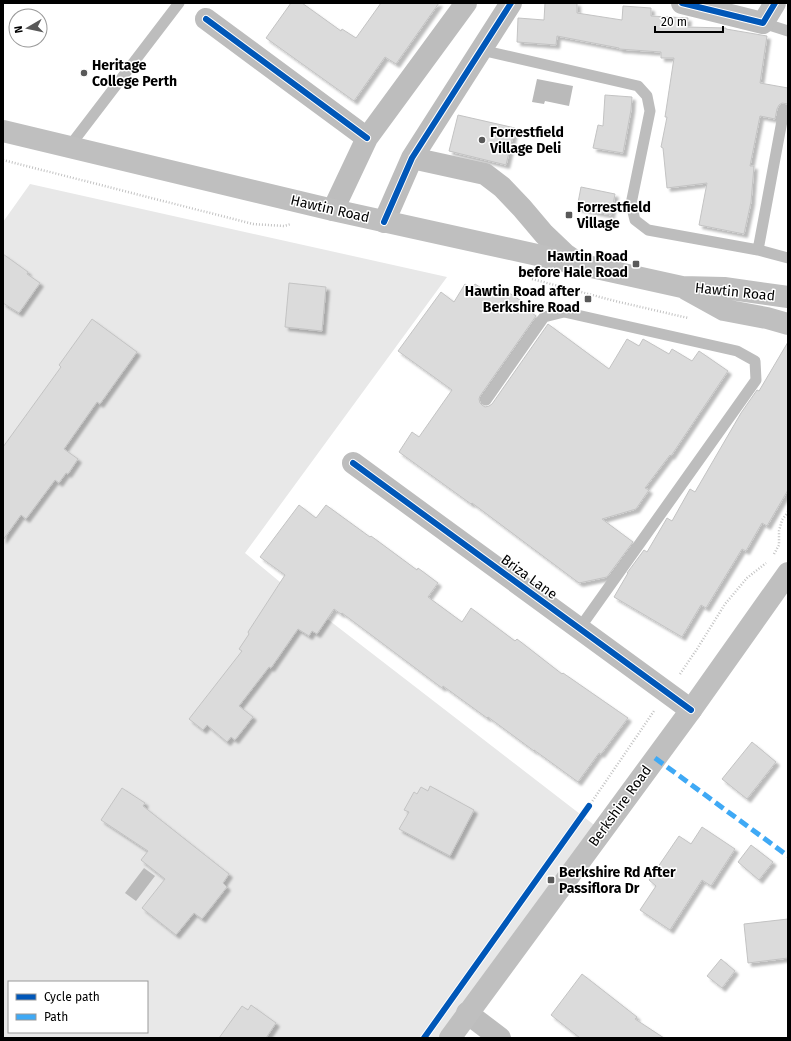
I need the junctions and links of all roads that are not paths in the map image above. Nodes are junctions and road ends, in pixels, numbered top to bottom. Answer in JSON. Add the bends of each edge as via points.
{"nodes":[{"id":1,"x":178,"y":3,"type":"edge"},
{"id":2,"x":466,"y":3,"type":"edge"},
{"id":3,"x":511,"y":3,"type":"edge"},
{"id":4,"x":682,"y":3,"type":"edge"},
{"id":5,"x":775,"y":3,"type":"edge"},
{"id":6,"x":206,"y":18,"type":"dead end"},
{"id":7,"x":763,"y":23,"type":"junction"},
{"id":8,"x":788,"y":31,"type":"edge"},
{"id":9,"x":481,"y":50,"type":"junction"},
{"id":10,"x":784,"y":110,"type":"dead end"},
{"id":11,"x":3,"y":132,"type":"edge"},
{"id":12,"x":367,"y":138,"type":"junction"},
{"id":13,"x":68,"y":147,"type":"junction"},
{"id":14,"x":412,"y":158,"type":"junction"},
{"id":15,"x":333,"y":210,"type":"junction"},
{"id":16,"x":384,"y":222,"type":"junction"},
{"id":17,"x":758,"y":250,"type":"junction"},
{"id":18,"x":788,"y":258,"type":"edge"},
{"id":19,"x":582,"y":265,"type":"junction"},
{"id":20,"x":682,"y":287,"type":"junction"},
{"id":21,"x":788,"y":297,"type":"edge"},
{"id":22,"x":788,"y":324,"type":"edge"},
{"id":23,"x":486,"y":400,"type":"dead end"},
{"id":24,"x":353,"y":463,"type":"dead end"},
{"id":25,"x":788,"y":573,"type":"edge"},
{"id":26,"x":579,"y":628,"type":"junction"},
{"id":27,"x":691,"y":710,"type":"junction"},
{"id":28,"x":467,"y":1014,"type":"junction"},
{"id":29,"x":450,"y":1038,"type":"edge"},
{"id":30,"x":500,"y":1038,"type":"edge"}],
"edges":[{"from":1,"to":13,"type":"lane"},
{"from":2,"to":12,"type":"street"},
{"from":3,"to":9,"type":"street"},
{"from":4,"to":7,"type":"street"},
{"from":5,"to":7,"type":"street"},
{"from":6,"to":12,"type":"street"},
{"from":7,"to":8,"type":"lane"},
{"from":9,"to":14,"type":"street"},
{"from":9,"to":17,"type":"lane","via":[[638,86],[648,96],[650,111],[631,204],[635,220],[648,230]]},
{"from":10,"to":17,"type":"lane"},
{"from":11,"to":13,"type":"main road","name":"Hawtin Road"},
{"from":12,"to":15,"type":"street"},
{"from":13,"to":15,"type":"main road","name":"Hawtin Road"},
{"from":14,"to":16,"type":"street"},
{"from":14,"to":19,"type":"street","via":[[485,174],[502,187],[565,254]]},
{"from":15,"to":16,"type":"main road","name":"Hawtin Road"},
{"from":16,"to":19,"type":"main road","name":"Hawtin Road"},
{"from":17,"to":18,"type":"lane"},
{"from":19,"to":20,"type":"main road","name":"Hawtin Road"},
{"from":20,"to":21,"type":"main road","name":"Hawtin Road","via":[[724,288]]},
{"from":20,"to":22,"type":"main road","name":"Hawtin Road","via":[[724,310]]},
{"from":23,"to":26,"type":"lane","via":[[544,316],[564,312],[737,351],[755,361],[756,380]]},
{"from":24,"to":26,"type":"street","name":"Briza Lane"},
{"from":25,"to":27,"type":"main road","name":"Berkshire Road"},
{"from":26,"to":27,"type":"street","name":"Briza Lane"},
{"from":27,"to":28,"type":"main road","name":"Berkshire Road"},
{"from":28,"to":29,"type":"main road","name":"Berkshire Road"},
{"from":28,"to":30,"type":"street"}]}
